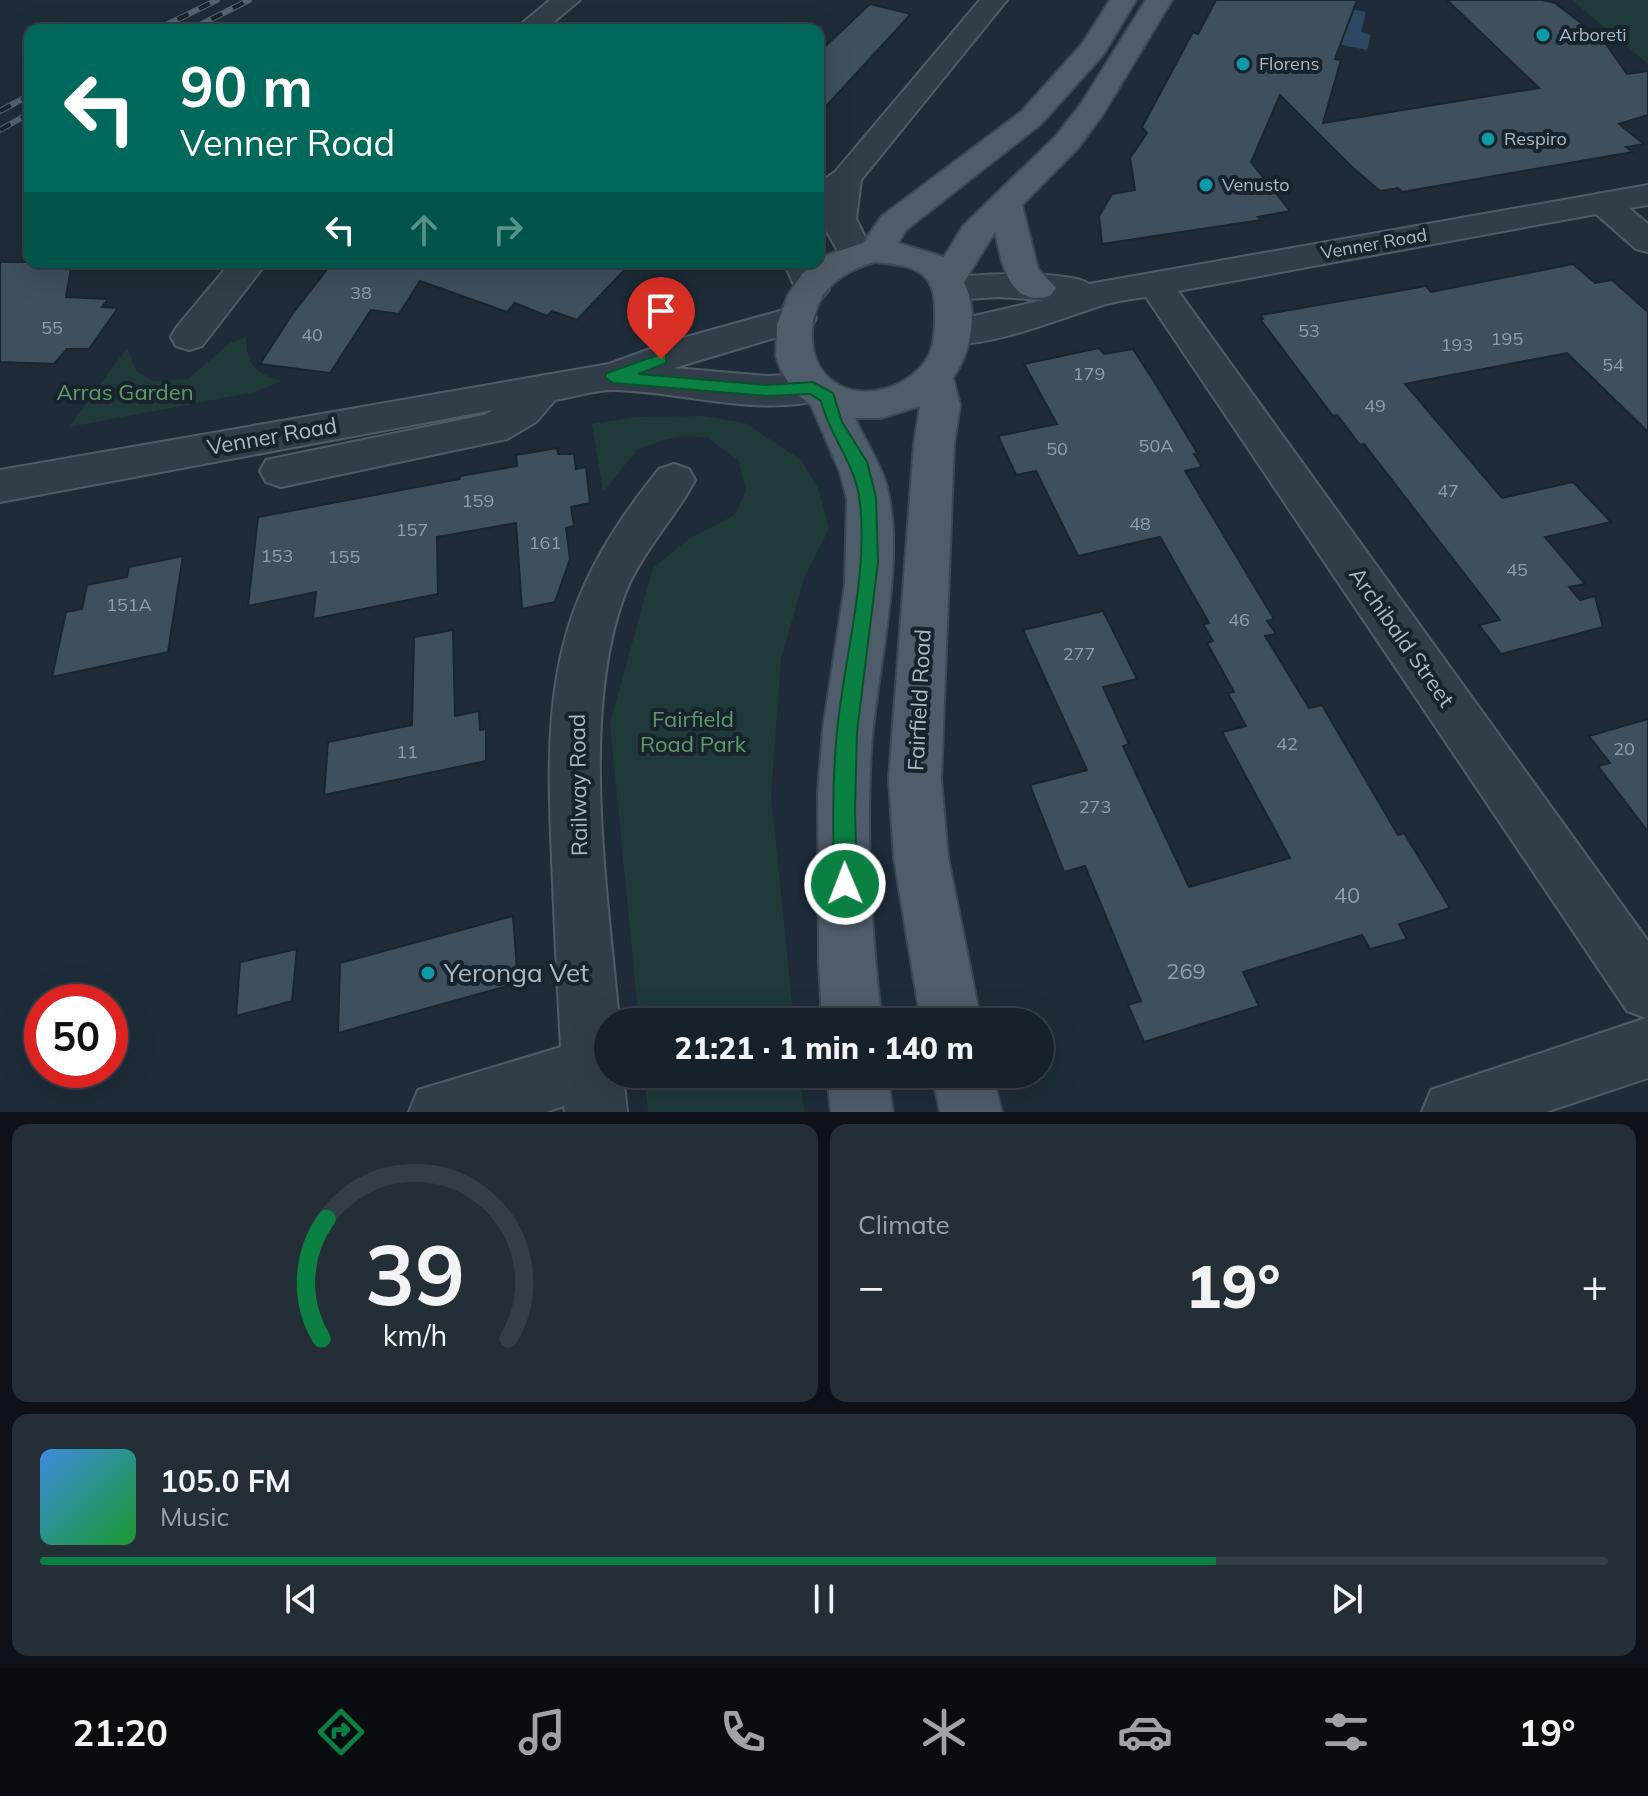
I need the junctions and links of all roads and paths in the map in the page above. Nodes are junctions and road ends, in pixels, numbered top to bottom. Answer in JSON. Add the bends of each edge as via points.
{"nodes":[{"id":1,"x":567,"y":0,"type":"edge"},
{"id":2,"x":994,"y":0,"type":"edge"},
{"id":3,"x":1123,"y":0,"type":"edge"},
{"id":4,"x":1159,"y":0,"type":"edge"},
{"id":5,"x":535,"y":24,"type":"edge"},
{"id":6,"x":846,"y":179,"type":"junction"},
{"id":7,"x":824,"y":195,"type":"edge"},
{"id":8,"x":1648,"y":195,"type":"edge"},
{"id":9,"x":1005,"y":202,"type":"junction"},
{"id":10,"x":1602,"y":203,"type":"junction"},
{"id":11,"x":1648,"y":241,"type":"edge"},
{"id":12,"x":866,"y":253,"type":"junction"},
{"id":13,"x":245,"y":268,"type":"edge"},
{"id":14,"x":950,"y":283,"type":"junction"},
{"id":15,"x":1155,"y":284,"type":"junction"},
{"id":16,"x":1038,"y":288,"type":"junction"},
{"id":17,"x":803,"y":290,"type":"edge"},
{"id":18,"x":1101,"y":293,"type":"junction"},
{"id":19,"x":953,"y":333,"type":"junction"},
{"id":20,"x":189,"y":337,"type":"dead end"},
{"id":21,"x":613,"y":377,"type":"junction"},
{"id":22,"x":934,"y":377,"type":"junction"},
{"id":23,"x":544,"y":387,"type":"junction"},
{"id":24,"x":820,"y":393,"type":"junction"},
{"id":25,"x":281,"y":471,"type":"dead end"},
{"id":26,"x":674,"y":480,"type":"dead end"},
{"id":27,"x":0,"y":486,"type":"edge"},
{"id":28,"x":1648,"y":990,"type":"edge"},
{"id":29,"x":851,"y":1008,"type":"edge"},
{"id":30,"x":948,"y":1008,"type":"edge"},
{"id":31,"x":1648,"y":1048,"type":"edge"},
{"id":32,"x":859,"y":1088,"type":"edge"},
{"id":33,"x":965,"y":1088,"type":"edge"},
{"id":34,"x":594,"y":1090,"type":"edge"},
{"id":35,"x":440,"y":1112,"type":"edge"},
{"id":36,"x":862,"y":1112,"type":"edge"},
{"id":37,"x":971,"y":1112,"type":"edge"},
{"id":38,"x":1453,"y":1112,"type":"edge"}],
"edges":[{"from":1,"to":5,"type":"street"},
{"from":2,"to":6,"type":"street"},
{"from":3,"to":12,"type":"main road","via":[[1093,49],[1031,118],[894,223]]},
{"from":4,"to":9,"type":"main road","via":[[1093,108],[1067,142]]},
{"from":6,"to":7,"type":"street"},
{"from":6,"to":12,"type":"street","via":[[836,215],[844,235]]},
{"from":8,"to":10,"type":"street","name":"Venner Road"},
{"from":9,"to":14,"type":"main road","via":[[975,233]]},
{"from":9,"to":16,"type":"main road","via":[[1022,273]]},
{"from":10,"to":11,"type":"street"},
{"from":10,"to":15,"type":"street","name":"Venner Road"},
{"from":12,"to":14,"type":"main road","via":[[919,258],[938,268]]},
{"from":12,"to":17,"type":"main road","via":[[822,274]]},
{"from":13,"to":20,"type":"street"},
{"from":14,"to":16,"type":"street","name":"Venner Road"},
{"from":14,"to":19,"type":"main road"},
{"from":15,"to":18,"type":"street","name":"Venner Road"},
{"from":15,"to":28,"type":"street","name":"Archibald Street"},
{"from":16,"to":18,"type":"street","name":"Venner Road"},
{"from":17,"to":21,"type":"street","name":"Venner Road","via":[[685,350]]},
{"from":17,"to":24,"type":"main road","via":[[794,360]]},
{"from":18,"to":19,"type":"street","name":"Venner Road","via":[[1032,316]]},
{"from":19,"to":22,"type":"main road","via":[[946,360]]},
{"from":21,"to":23,"type":"street","name":"Venner Road"},
{"from":21,"to":24,"type":"street","name":"Venner Road"},
{"from":22,"to":24,"type":"main road","via":[[901,400],[881,405],[860,406]]},
{"from":22,"to":30,"type":"main road","name":"Fairfield Road","via":[[940,405],[915,779],[921,858]]},
{"from":23,"to":25,"type":"street","name":"Venner Road","via":[[522,412],[493,428]]},
{"from":23,"to":27,"type":"street","name":"Venner Road"},
{"from":24,"to":29,"type":"main road","via":[[858,462],[868,497],[869,562],[847,732],[844,810]]},
{"from":26,"to":34,"type":"street","name":"Railway Road","via":[[617,563],[581,671],[574,775]]},
{"from":31,"to":38,"type":"street"},
{"from":32,"to":36,"type":"main road"},
{"from":33,"to":37,"type":"main road"},
{"from":34,"to":35,"type":"street"}]}
